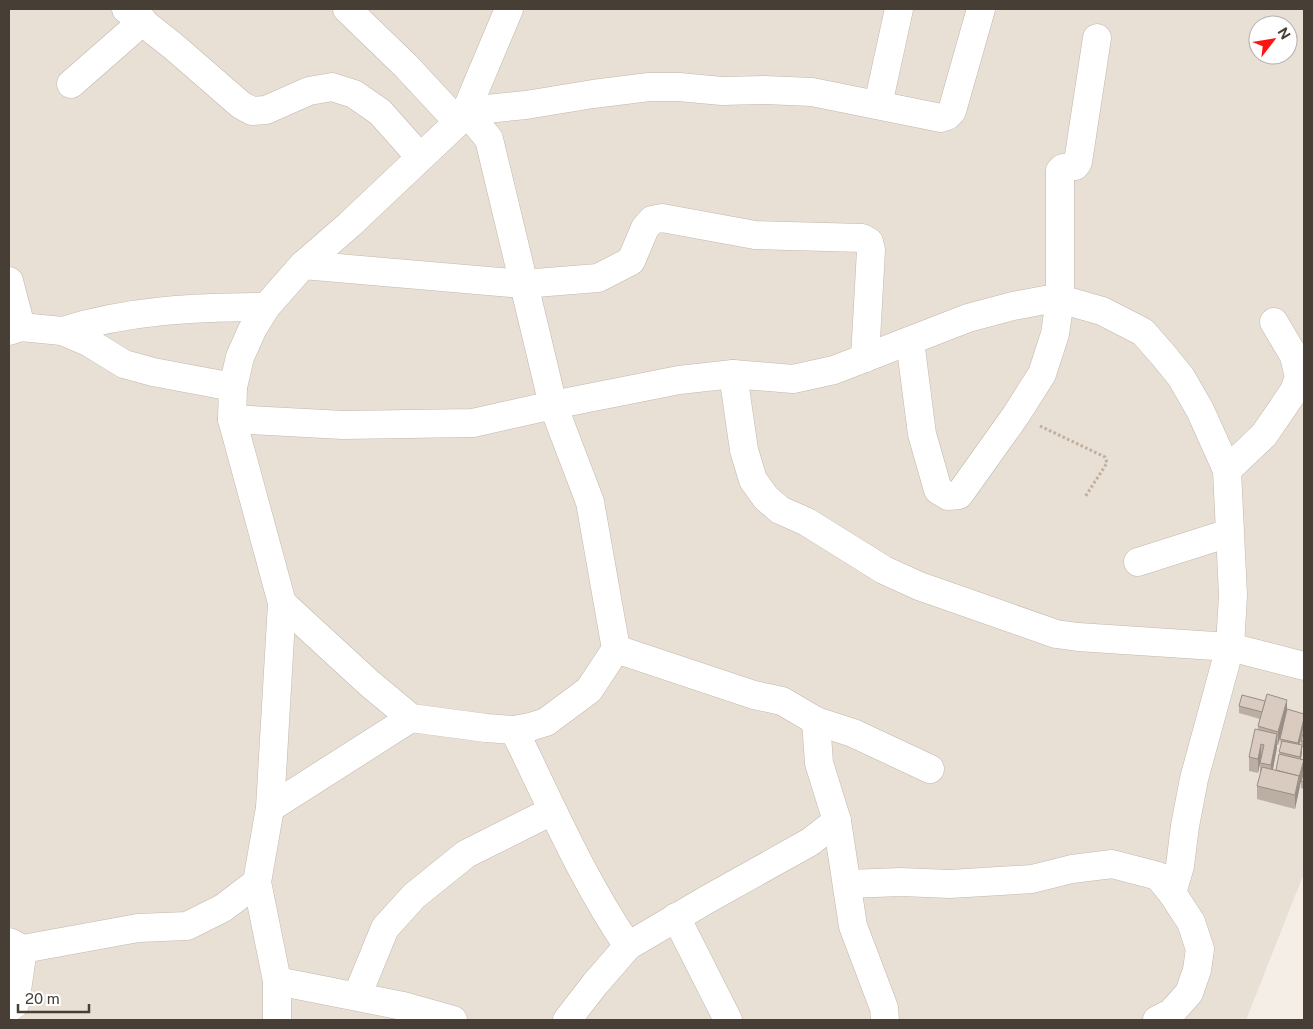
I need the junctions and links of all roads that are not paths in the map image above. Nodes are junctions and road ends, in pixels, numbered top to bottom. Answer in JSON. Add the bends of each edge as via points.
{"nodes":[{"id":1,"x":347,"y":9,"type":"edge"},
{"id":2,"x":508,"y":9,"type":"edge"},
{"id":3,"x":899,"y":9,"type":"edge"},
{"id":4,"x":981,"y":9,"type":"edge"},
{"id":5,"x":134,"y":15,"type":"edge"},
{"id":6,"x":1097,"y":38,"type":"dead end"},
{"id":7,"x":71,"y":84,"type":"dead end"},
{"id":8,"x":878,"y":105,"type":"junction"},
{"id":9,"x":462,"y":116,"type":"junction"},
{"id":10,"x":420,"y":157,"type":"junction"},
{"id":11,"x":303,"y":265,"type":"junction"},
{"id":12,"x":9,"y":281,"type":"edge"},
{"id":13,"x":523,"y":284,"type":"junction"},
{"id":14,"x":1060,"y":299,"type":"junction"},
{"id":15,"x":266,"y":306,"type":"junction"},
{"id":16,"x":1274,"y":322,"type":"dead end"},
{"id":17,"x":15,"y":329,"type":"edge"},
{"id":18,"x":62,"y":331,"type":"junction"},
{"id":19,"x":910,"y":341,"type":"junction"},
{"id":20,"x":866,"y":358,"type":"junction"},
{"id":21,"x":732,"y":374,"type":"junction"},
{"id":22,"x":232,"y":387,"type":"junction"},
{"id":23,"x":553,"y":405,"type":"junction"},
{"id":24,"x":232,"y":419,"type":"junction"},
{"id":25,"x":1227,"y":470,"type":"junction"},
{"id":26,"x":1229,"y":533,"type":"junction"},
{"id":27,"x":1138,"y":562,"type":"dead end"},
{"id":28,"x":282,"y":603,"type":"junction"},
{"id":29,"x":1230,"y":646,"type":"junction"},
{"id":30,"x":616,"y":649,"type":"junction"},
{"id":31,"x":1304,"y":666,"type":"edge"},
{"id":32,"x":411,"y":718,"type":"junction"},
{"id":33,"x":816,"y":722,"type":"junction"},
{"id":34,"x":514,"y":730,"type":"junction"},
{"id":35,"x":930,"y":769,"type":"dead end"},
{"id":36,"x":270,"y":808,"type":"junction"},
{"id":37,"x":552,"y":811,"type":"junction"},
{"id":38,"x":837,"y":822,"type":"junction"},
{"id":39,"x":256,"y":882,"type":"junction"},
{"id":40,"x":848,"y":884,"type":"junction"},
{"id":41,"x":1172,"y":893,"type":"junction"},
{"id":42,"x":676,"y":917,"type":"junction"},
{"id":43,"x":16,"y":945,"type":"edge"},
{"id":44,"x":628,"y":946,"type":"junction"},
{"id":45,"x":277,"y":981,"type":"junction"},
{"id":46,"x":357,"y":996,"type":"junction"},
{"id":47,"x":16,"y":1011,"type":"edge"},
{"id":48,"x":277,"y":1020,"type":"edge"},
{"id":49,"x":452,"y":1020,"type":"edge"},
{"id":50,"x":567,"y":1020,"type":"edge"},
{"id":51,"x":728,"y":1020,"type":"edge"},
{"id":52,"x":885,"y":1020,"type":"edge"},
{"id":53,"x":1157,"y":1020,"type":"edge"}],
"edges":[{"from":1,"to":9,"type":"street"},
{"from":2,"to":9,"type":"street"},
{"from":3,"to":8,"type":"street"},
{"from":4,"to":8,"type":"street","via":[[952,111],[947,116],[941,118]]},
{"from":5,"to":7,"type":"street"},
{"from":5,"to":10,"type":"street","via":[[252,111],[266,110],[302,94],[332,87],[354,94],[380,112]]},
{"from":6,"to":14,"type":"street","via":[[1078,162],[1060,170]]},
{"from":8,"to":9,"type":"street","via":[[812,92],[649,87]]},
{"from":9,"to":10,"type":"street"},
{"from":9,"to":13,"type":"street","via":[[489,139]]},
{"from":10,"to":11,"type":"street"},
{"from":11,"to":13,"type":"street"},
{"from":11,"to":15,"type":"street"},
{"from":12,"to":17,"type":"street"},
{"from":13,"to":20,"type":"street","via":[[598,278],[631,261],[645,228],[652,220],[662,218],[755,235],[862,238],[869,242],[871,250]]},
{"from":13,"to":23,"type":"street"},
{"from":14,"to":19,"type":"street","via":[[1013,306],[968,318]]},
{"from":14,"to":19,"type":"street","via":[[1042,374],[958,495],[948,496],[938,490],[922,434]]},
{"from":14,"to":25,"type":"street","via":[[1102,311],[1143,332],[1181,377]]},
{"from":15,"to":18,"type":"street","via":[[200,307],[138,313]]},
{"from":15,"to":22,"type":"street","via":[[240,357]]},
{"from":16,"to":25,"type":"street","via":[[1294,356],[1299,378],[1294,391],[1264,435]]},
{"from":17,"to":18,"type":"street"},
{"from":18,"to":22,"type":"street","via":[[90,343],[124,364]]},
{"from":19,"to":20,"type":"street"},
{"from":20,"to":21,"type":"street","via":[[834,370],[793,379]]},
{"from":21,"to":23,"type":"street","via":[[679,380]]},
{"from":21,"to":29,"type":"street","via":[[744,450],[753,480],[766,498],[780,510],[807,522],[884,570],[919,586],[1056,634]]},
{"from":22,"to":24,"type":"street"},
{"from":23,"to":24,"type":"street","via":[[473,423],[343,425]]},
{"from":23,"to":30,"type":"street","via":[[590,502]]},
{"from":24,"to":28,"type":"street"},
{"from":25,"to":26,"type":"street"},
{"from":26,"to":27,"type":"street"},
{"from":26,"to":29,"type":"street","via":[[1233,595]]},
{"from":28,"to":32,"type":"street"},
{"from":28,"to":36,"type":"street"},
{"from":29,"to":31,"type":"street"},
{"from":29,"to":41,"type":"street","via":[[1194,779],[1180,866]]},
{"from":30,"to":33,"type":"street","via":[[754,695],[782,701]]},
{"from":30,"to":34,"type":"street","via":[[590,690],[546,722]]},
{"from":32,"to":34,"type":"street"},
{"from":32,"to":36,"type":"street"},
{"from":33,"to":35,"type":"street","via":[[853,733]]},
{"from":33,"to":38,"type":"street","via":[[819,763]]},
{"from":34,"to":37,"type":"street"},
{"from":36,"to":39,"type":"street"},
{"from":37,"to":44,"type":"street","via":[[590,886]]},
{"from":37,"to":46,"type":"street","via":[[466,854],[414,896],[385,928]]},
{"from":38,"to":40,"type":"street"},
{"from":38,"to":42,"type":"street","via":[[810,842]]},
{"from":39,"to":43,"type":"street","via":[[223,908],[186,926],[138,928]]},
{"from":39,"to":45,"type":"street"},
{"from":40,"to":41,"type":"street","via":[[1024,880],[1112,864],[1158,876]]},
{"from":40,"to":52,"type":"street","via":[[853,926],[884,1008]]},
{"from":41,"to":53,"type":"street","via":[[1190,922],[1200,949],[1189,994],[1171,1013]]},
{"from":42,"to":44,"type":"street"},
{"from":42,"to":51,"type":"street"},
{"from":43,"to":47,"type":"street"},
{"from":44,"to":50,"type":"street"},
{"from":45,"to":46,"type":"street"},
{"from":45,"to":48,"type":"street"},
{"from":46,"to":49,"type":"street"}]}
